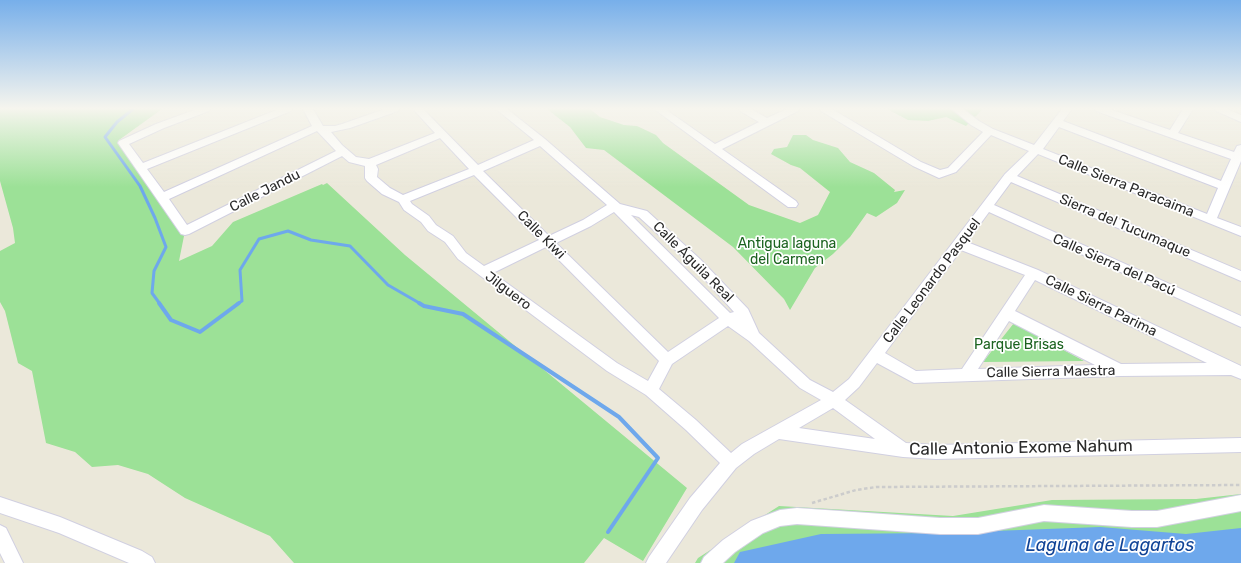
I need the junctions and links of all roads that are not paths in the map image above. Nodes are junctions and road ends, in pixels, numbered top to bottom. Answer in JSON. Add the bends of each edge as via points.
{"nodes":[{"id":1,"x":140,"y":135,"type":"edge"},
{"id":2,"x":222,"y":135,"type":"edge"},
{"id":3,"x":303,"y":135,"type":"edge"},
{"id":4,"x":327,"y":135,"type":"edge"},
{"id":5,"x":338,"y":135,"type":"edge"},
{"id":6,"x":438,"y":135,"type":"edge"},
{"id":7,"x":442,"y":135,"type":"edge"},
{"id":8,"x":534,"y":135,"type":"edge"},
{"id":9,"x":697,"y":135,"type":"edge"},
{"id":10,"x":740,"y":135,"type":"edge"},
{"id":11,"x":869,"y":135,"type":"edge"},
{"id":12,"x":985,"y":135,"type":"edge"},
{"id":13,"x":1000,"y":135,"type":"edge"},
{"id":14,"x":1047,"y":135,"type":"edge"},
{"id":15,"x":1091,"y":135,"type":"edge"},
{"id":16,"x":1173,"y":135,"type":"edge"},
{"id":17,"x":541,"y":141,"type":"junction"},
{"id":18,"x":715,"y":148,"type":"junction"},
{"id":19,"x":341,"y":149,"type":"junction"},
{"id":20,"x":1036,"y":150,"type":"junction"},
{"id":21,"x":1239,"y":153,"type":"edge"},
{"id":22,"x":370,"y":163,"type":"junction"},
{"id":23,"x":141,"y":168,"type":"junction"},
{"id":24,"x":476,"y":170,"type":"junction"},
{"id":25,"x":1009,"y":177,"type":"junction"},
{"id":26,"x":1224,"y":186,"type":"junction"},
{"id":27,"x":163,"y":198,"type":"junction"},
{"id":28,"x":403,"y":199,"type":"junction"},
{"id":29,"x":792,"y":204,"type":"dead end"},
{"id":30,"x":615,"y":206,"type":"junction"},
{"id":31,"x":987,"y":207,"type":"junction"},
{"id":32,"x":1210,"y":220,"type":"junction"},
{"id":33,"x":1241,"y":232,"type":"edge"},
{"id":34,"x":548,"y":242,"type":"junction"},
{"id":35,"x":959,"y":244,"type":"junction"},
{"id":36,"x":483,"y":272,"type":"junction"},
{"id":37,"x":1033,"y":274,"type":"junction"},
{"id":38,"x":1241,"y":276,"type":"edge"},
{"id":39,"x":743,"y":313,"type":"junction"},
{"id":40,"x":1006,"y":313,"type":"junction"},
{"id":41,"x":728,"y":319,"type":"junction"},
{"id":42,"x":1241,"y":322,"type":"edge"},
{"id":43,"x":754,"y":338,"type":"junction"},
{"id":44,"x":876,"y":355,"type":"junction"},
{"id":45,"x":667,"y":360,"type":"junction"},
{"id":46,"x":1119,"y":370,"type":"junction"},
{"id":47,"x":1237,"y":371,"type":"edge"},
{"id":48,"x":967,"y":374,"type":"junction"},
{"id":49,"x":651,"y":391,"type":"junction"},
{"id":50,"x":834,"y":400,"type":"junction"},
{"id":51,"x":778,"y":432,"type":"junction"},
{"id":52,"x":1241,"y":445,"type":"edge"},
{"id":53,"x":903,"y":450,"type":"junction"},
{"id":54,"x":730,"y":463,"type":"junction"},
{"id":55,"x":1241,"y":503,"type":"edge"},
{"id":56,"x":0,"y":505,"type":"edge"},
{"id":57,"x":0,"y":534,"type":"edge"},
{"id":58,"x":14,"y":563,"type":"edge"},
{"id":59,"x":146,"y":563,"type":"edge"},
{"id":60,"x":654,"y":563,"type":"edge"},
{"id":61,"x":710,"y":563,"type":"edge"}],
"edges":[{"from":1,"to":23,"type":"street","via":[[123,143]]},
{"from":2,"to":23,"type":"street"},
{"from":3,"to":27,"type":"street"},
{"from":4,"to":19,"type":"street"},
{"from":5,"to":19,"type":"street","via":[[336,139]]},
{"from":6,"to":22,"type":"street"},
{"from":7,"to":24,"type":"street","name":"Calle Kiwi"},
{"from":8,"to":17,"type":"street","name":"Calle Águila Real"},
{"from":9,"to":18,"type":"street"},
{"from":10,"to":18,"type":"street"},
{"from":11,"to":12,"type":"street","via":[[939,174],[952,170]]},
{"from":13,"to":20,"type":"street","name":"Calle Sierra Paracaima"},
{"from":14,"to":20,"type":"street","name":"Calle Leonardo Pasquel"},
{"from":15,"to":26,"type":"street"},
{"from":16,"to":21,"type":"street"},
{"from":17,"to":24,"type":"street"},
{"from":17,"to":30,"type":"street","name":"Calle Águila Real"},
{"from":18,"to":29,"type":"street"},
{"from":19,"to":22,"type":"street","via":[[353,160]]},
{"from":19,"to":27,"type":"street","name":"Calle Jandu","via":[[185,231]]},
{"from":20,"to":25,"type":"street","name":"Calle Leonardo Pasquel"},
{"from":20,"to":32,"type":"street","name":"Calle Sierra Paracaima"},
{"from":21,"to":26,"type":"street"},
{"from":22,"to":28,"type":"street","name":"Jilguero","via":[[371,178],[386,191]]},
{"from":23,"to":27,"type":"street"},
{"from":24,"to":28,"type":"street"},
{"from":24,"to":34,"type":"street","name":"Calle Kiwi"},
{"from":25,"to":31,"type":"street","name":"Calle Leonardo Pasquel"},
{"from":25,"to":38,"type":"street","name":"Sierra del Tucumaque"},
{"from":26,"to":32,"type":"street"},
{"from":28,"to":36,"type":"street","name":"Jilguero","via":[[408,207],[449,239],[462,256]]},
{"from":30,"to":34,"type":"street"},
{"from":30,"to":39,"type":"street","name":"Calle Águila Real","via":[[643,214],[650,219],[696,262]]},
{"from":30,"to":41,"type":"street","name":"Calle Águila Real"},
{"from":31,"to":35,"type":"street","name":"Calle Leonardo Pasquel"},
{"from":31,"to":42,"type":"street","name":"Calle Sierra del Pacú"},
{"from":32,"to":33,"type":"street","name":"Calle Sierra Paracaima"},
{"from":34,"to":36,"type":"street"},
{"from":34,"to":45,"type":"street","name":"Calle Kiwi"},
{"from":35,"to":37,"type":"street","name":"Calle Sierra Parima"},
{"from":35,"to":44,"type":"street","name":"Calle Leonardo Pasquel"},
{"from":36,"to":49,"type":"street","name":"Jilguero","via":[[612,367]]},
{"from":37,"to":40,"type":"street"},
{"from":37,"to":47,"type":"street","name":"Calle Sierra Parima"},
{"from":39,"to":41,"type":"street"},
{"from":39,"to":43,"type":"street","name":"Calle Águila Real"},
{"from":40,"to":46,"type":"street"},
{"from":40,"to":48,"type":"street"},
{"from":41,"to":43,"type":"street","name":"Calle Águila Real"},
{"from":41,"to":45,"type":"street"},
{"from":43,"to":50,"type":"street","name":"Calle Águila Real","via":[[805,384]]},
{"from":44,"to":48,"type":"street","name":"Calle Sierra Maestra","via":[[914,377]]},
{"from":44,"to":50,"type":"street","name":"Calle Leonardo Pasquel","via":[[854,383]]},
{"from":45,"to":49,"type":"street"},
{"from":46,"to":47,"type":"street","name":"Calle Sierra Maestra"},
{"from":46,"to":48,"type":"street","name":"Calle Sierra Maestra"},
{"from":49,"to":54,"type":"street","name":"Jilguero"},
{"from":50,"to":51,"type":"street","name":"Calle Leonardo Pasquel"},
{"from":50,"to":53,"type":"street","name":"Calle Águila Real"},
{"from":51,"to":53,"type":"street","name":"Calle Antonio Exome Nahum"},
{"from":51,"to":54,"type":"street","name":"Calle Leonardo Pasquel"},
{"from":52,"to":53,"type":"street","name":"Calle Antonio Exome Nahum","via":[[936,452]]},
{"from":54,"to":60,"type":"street","name":"Calle Leonardo Pasquel","via":[[696,504]]},
{"from":55,"to":61,"type":"street","via":[[1157,519],[1044,513],[978,526],[940,526],[797,516],[780,518],[757,527]]},
{"from":56,"to":59,"type":"street","via":[[60,525]]},
{"from":57,"to":58,"type":"street"}]}
